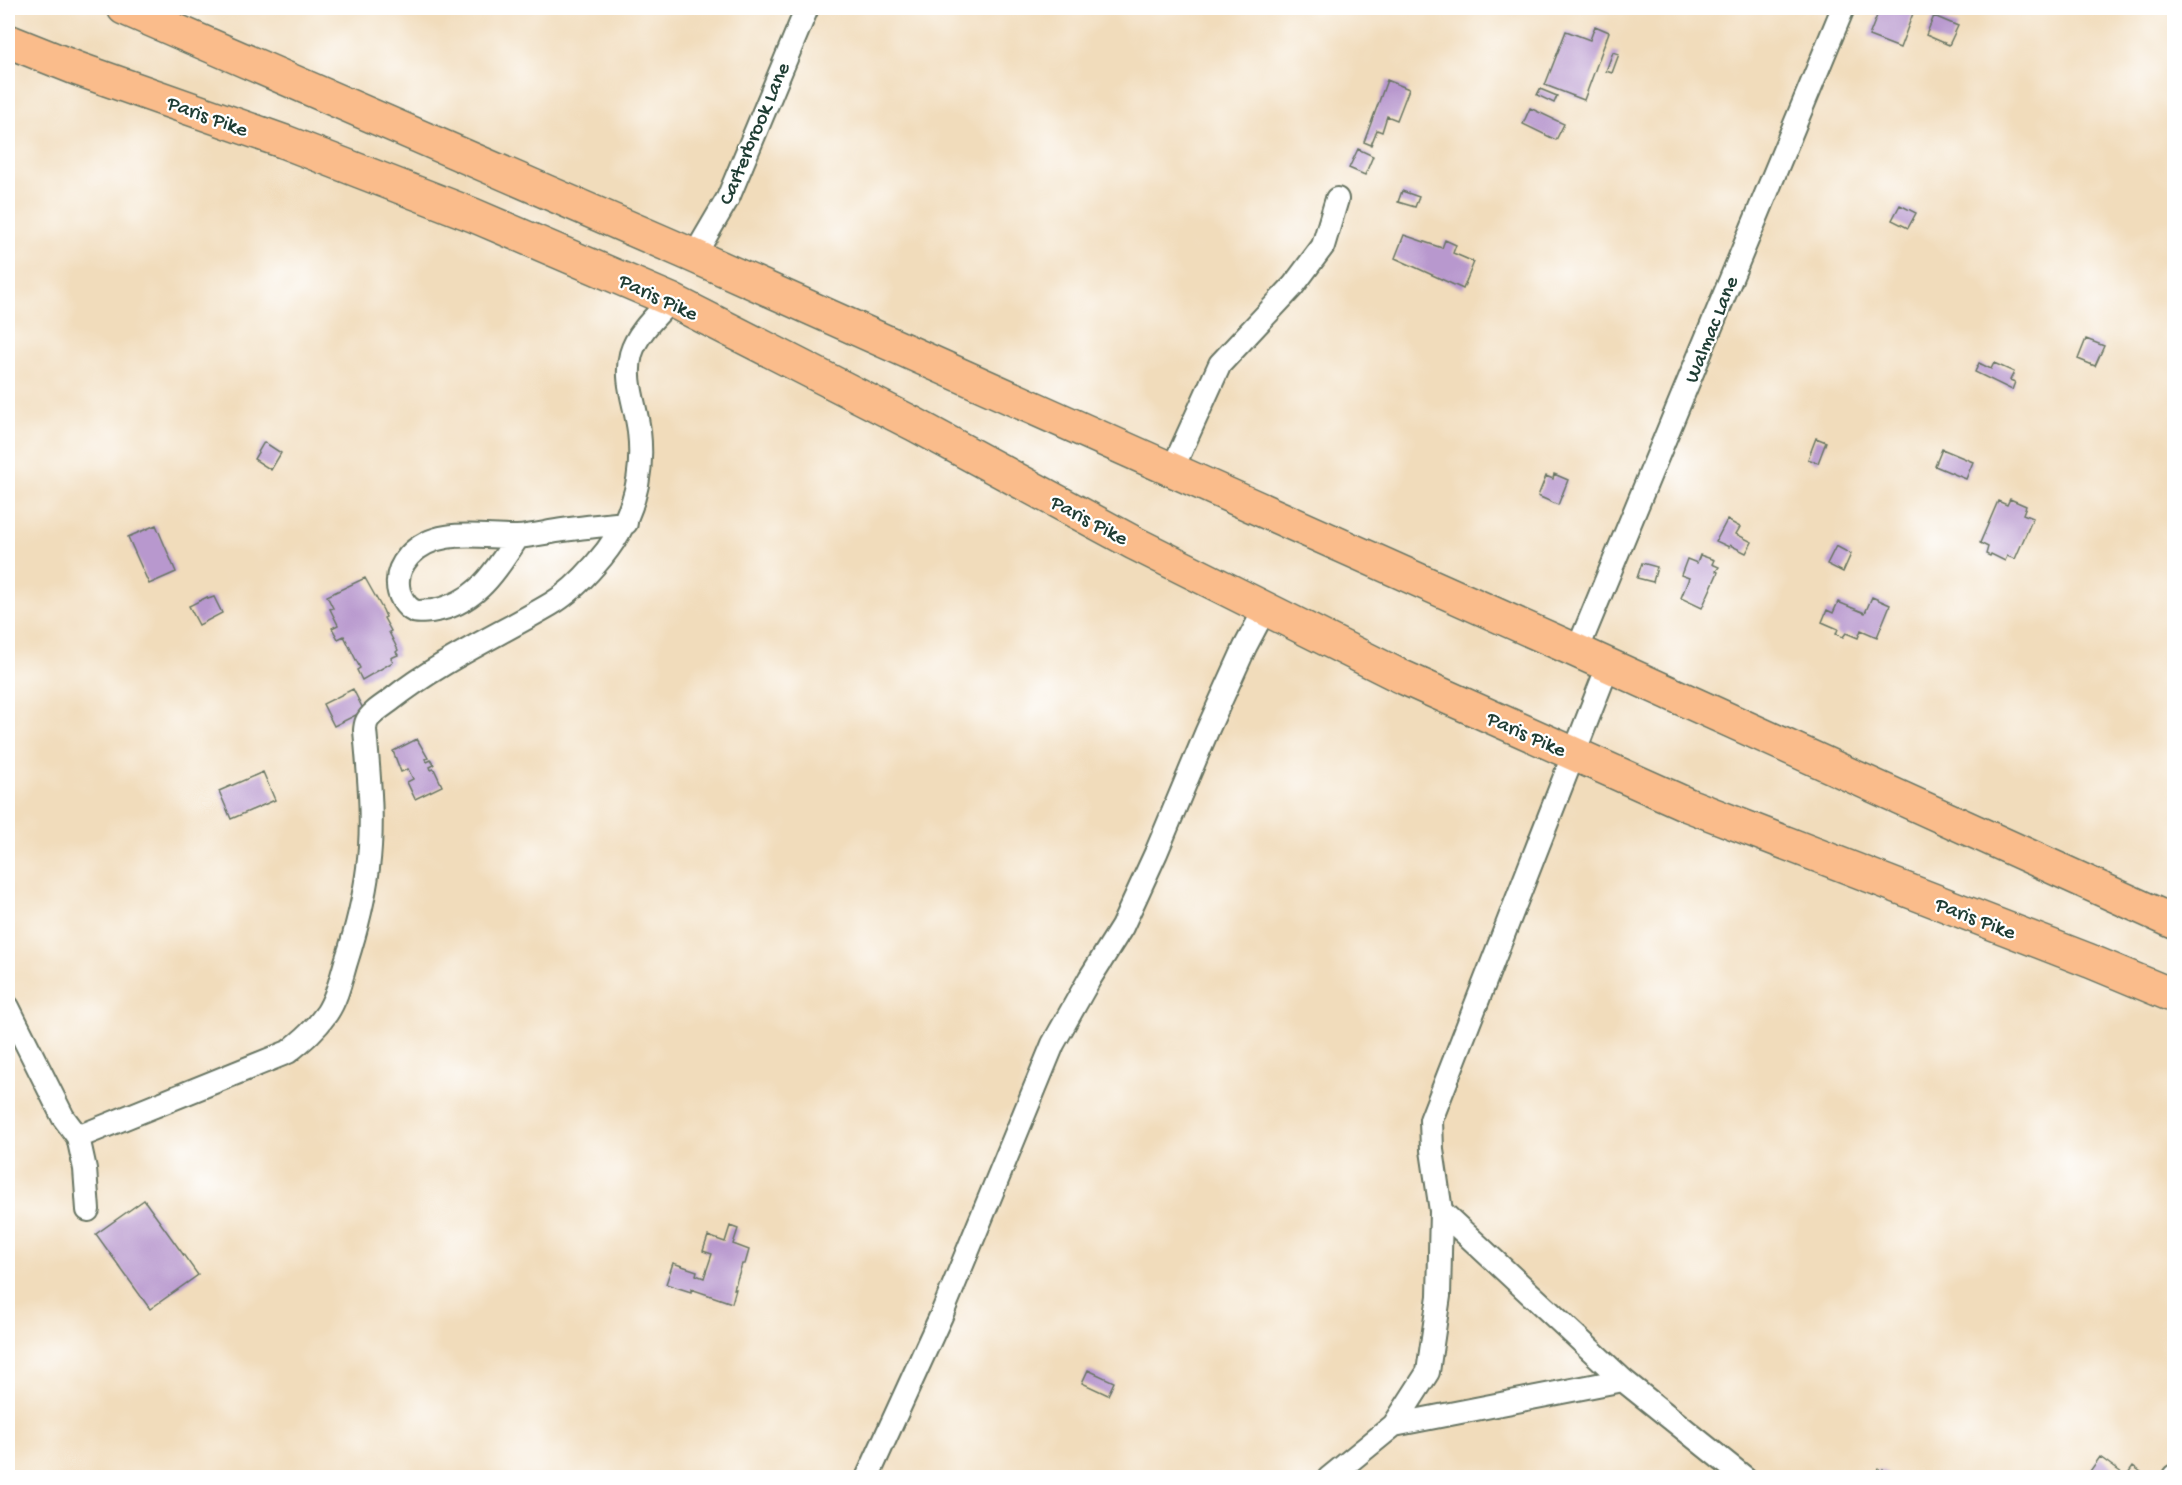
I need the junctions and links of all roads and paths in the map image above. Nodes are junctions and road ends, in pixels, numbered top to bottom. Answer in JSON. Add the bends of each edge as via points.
{"nodes":[{"id":1,"x":124,"y":8,"type":"edge"},
{"id":2,"x":807,"y":8,"type":"edge"},
{"id":3,"x":1843,"y":8,"type":"edge"},
{"id":4,"x":8,"y":41,"type":"edge"},
{"id":5,"x":1337,"y":199,"type":"dead end"},
{"id":6,"x":694,"y":255,"type":"junction"},
{"id":7,"x":671,"y":300,"type":"junction"},
{"id":8,"x":1172,"y":470,"type":"junction"},
{"id":9,"x":626,"y":523,"type":"junction"},
{"id":10,"x":518,"y":537,"type":"junction"},
{"id":11,"x":1265,"y":609,"type":"junction"},
{"id":12,"x":1577,"y":651,"type":"junction"},
{"id":13,"x":1608,"y":666,"type":"junction"},
{"id":14,"x":1574,"y":754,"type":"junction"},
{"id":15,"x":2175,"y":922,"type":"edge"},
{"id":16,"x":2175,"y":996,"type":"edge"},
{"id":17,"x":8,"y":1007,"type":"edge"},
{"id":18,"x":78,"y":1137,"type":"junction"},
{"id":19,"x":88,"y":1210,"type":"dead end"},
{"id":20,"x":1441,"y":1211,"type":"junction"},
{"id":21,"x":1623,"y":1380,"type":"junction"},
{"id":22,"x":1394,"y":1425,"type":"junction"},
{"id":23,"x":867,"y":1478,"type":"edge"},
{"id":24,"x":1329,"y":1478,"type":"edge"},
{"id":25,"x":1745,"y":1478,"type":"edge"}],
"edges":[{"from":1,"to":6,"type":"highway"},
{"from":2,"to":6,"type":"street","name":"Carterbrook Lane","via":[[728,198]]},
{"from":3,"to":12,"type":"street","name":"Walmac Lane"},
{"from":4,"to":7,"type":"highway","name":"Paris Pike","via":[[473,215]]},
{"from":5,"to":8,"type":"street","via":[[1323,246],[1293,286],[1220,364]]},
{"from":6,"to":7,"type":"highway"},
{"from":6,"to":8,"type":"highway"},
{"from":7,"to":9,"type":"street","via":[[638,336],[631,354],[628,373],[639,430],[640,469]]},
{"from":7,"to":11,"type":"highway","name":"Paris Pike"},
{"from":8,"to":12,"type":"highway"},
{"from":9,"to":10,"type":"street"},
{"from":9,"to":18,"type":"street","via":[[613,546],[572,589],[463,651],[405,689],[367,722],[371,801],[368,866],[361,908],[335,1000],[314,1031],[288,1052]]},
{"from":10,"to":10,"type":"street","via":[[459,535],[428,541],[403,563],[398,589],[405,605],[415,612],[427,611],[470,597],[487,581]]},
{"from":11,"to":14,"type":"highway","name":"Paris Pike","via":[[1398,675]]},
{"from":11,"to":23,"type":"street","via":[[1245,646],[1122,927],[1053,1044],[941,1316]]},
{"from":12,"to":13,"type":"highway"},
{"from":13,"to":14,"type":"street"},
{"from":13,"to":15,"type":"highway"},
{"from":14,"to":16,"type":"highway","name":"Paris Pike","via":[[1688,805]]},
{"from":14,"to":20,"type":"street","via":[[1431,1120]]},
{"from":17,"to":18,"type":"street","via":[[63,1117]]},
{"from":18,"to":19,"type":"street"},
{"from":20,"to":21,"type":"street"},
{"from":20,"to":22,"type":"street","via":[[1439,1296],[1428,1372]]},
{"from":21,"to":22,"type":"street"},
{"from":21,"to":25,"type":"street"},
{"from":22,"to":24,"type":"street"}]}
